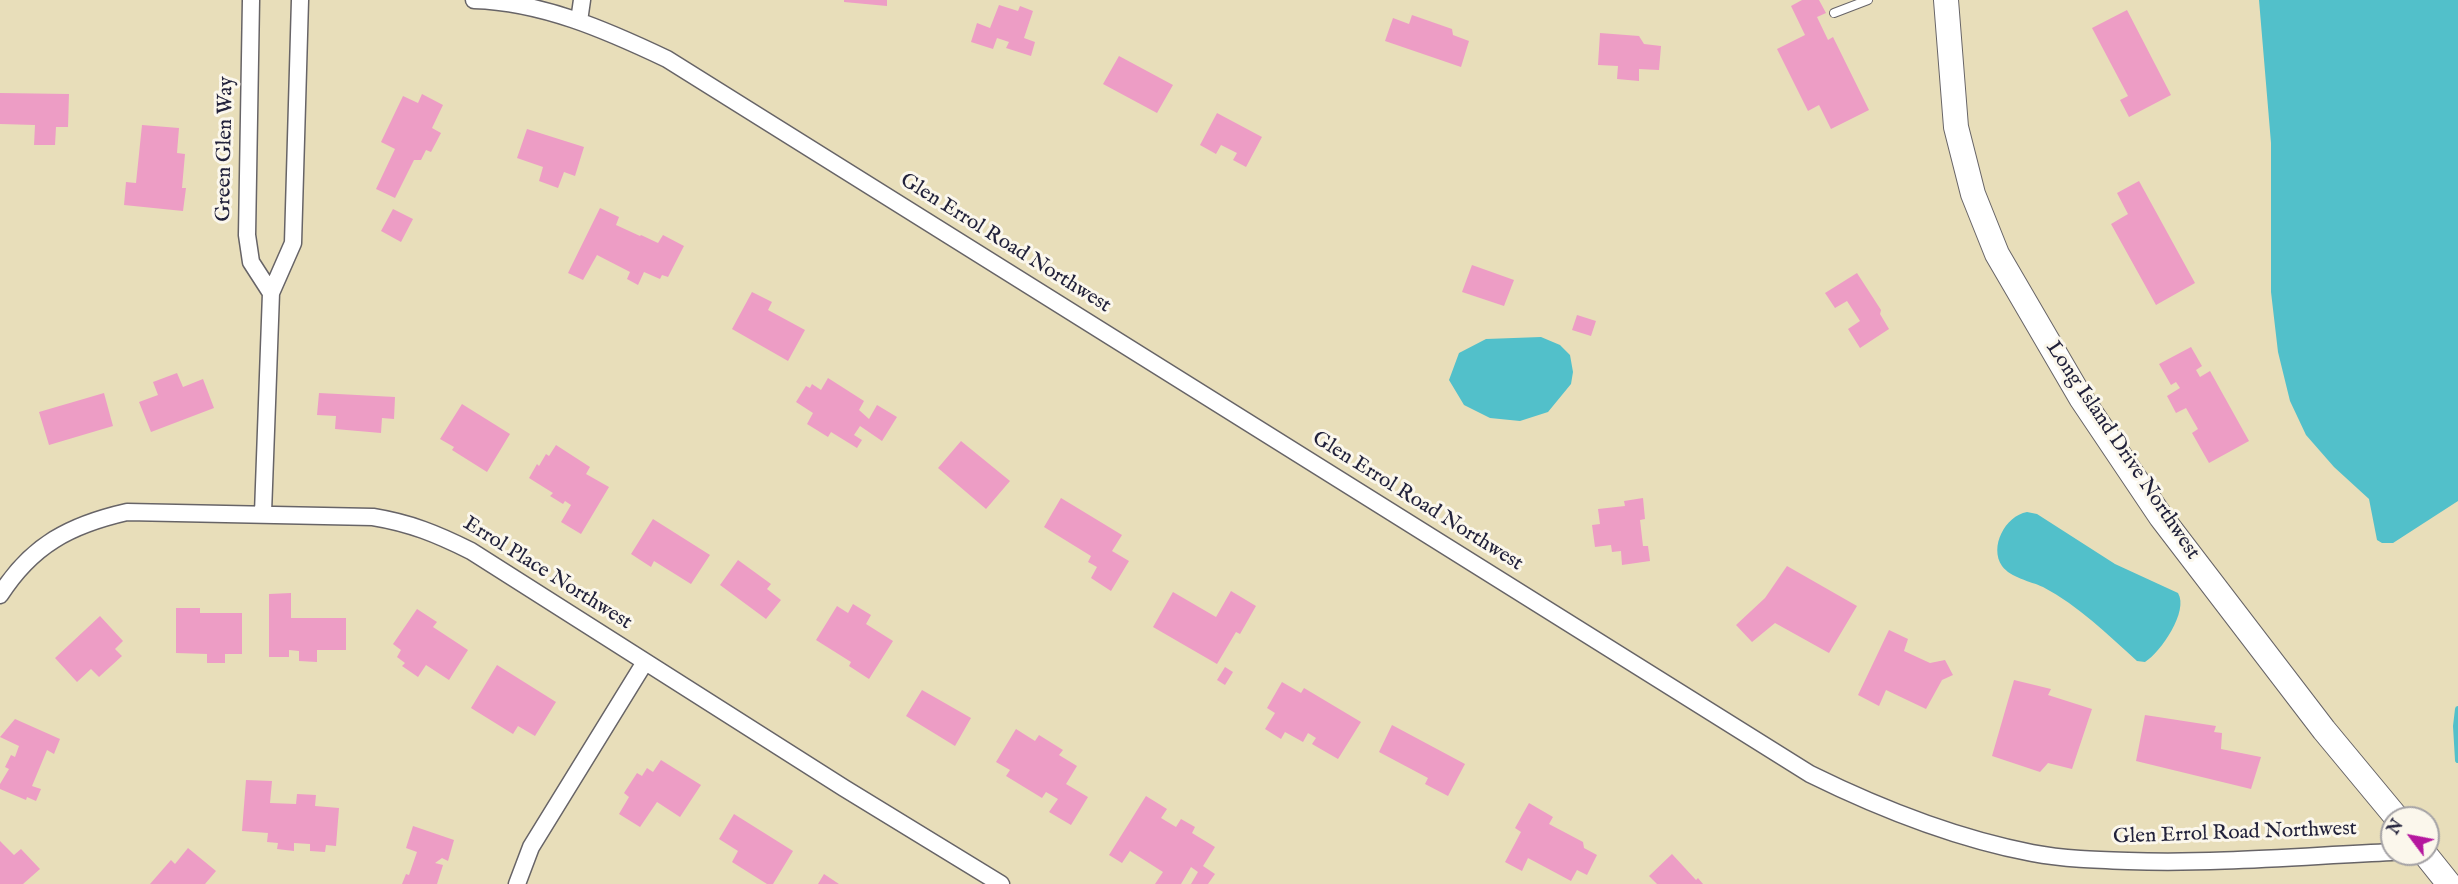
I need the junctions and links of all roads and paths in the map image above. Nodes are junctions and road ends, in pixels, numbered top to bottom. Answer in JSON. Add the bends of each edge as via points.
{"nodes":[{"id":1,"x":251,"y":0,"type":"edge"},
{"id":2,"x":300,"y":0,"type":"edge"},
{"id":3,"x":474,"y":0,"type":"edge"},
{"id":4,"x":582,"y":0,"type":"edge"},
{"id":5,"x":1868,"y":0,"type":"edge"},
{"id":6,"x":1946,"y":0,"type":"edge"},
{"id":7,"x":1834,"y":13,"type":"dead end"},
{"id":8,"x":579,"y":21,"type":"junction"},
{"id":9,"x":271,"y":293,"type":"junction"},
{"id":10,"x":263,"y":513,"type":"junction"},
{"id":11,"x":0,"y":595,"type":"edge"},
{"id":12,"x":645,"y":662,"type":"junction"},
{"id":13,"x":2387,"y":806,"type":"edge"},
{"id":14,"x":2380,"y":853,"type":"edge"},
{"id":15,"x":2435,"y":866,"type":"edge"},
{"id":16,"x":517,"y":884,"type":"edge"},
{"id":17,"x":1001,"y":884,"type":"edge"},
{"id":18,"x":2449,"y":884,"type":"edge"}],
"edges":[{"from":1,"to":9,"type":"street","name":"Green Glen Way","via":[[247,235],[250,262]]},
{"from":2,"to":9,"type":"street","via":[[293,243]]},
{"from":3,"to":8,"type":"street","name":"Glen Errol Road Northwest","via":[[498,1]]},
{"from":4,"to":8,"type":"street"},
{"from":5,"to":7,"type":"lane"},
{"from":6,"to":13,"type":"street","name":"Long Island Drive Northwest","via":[[1956,127],[1973,194],[1997,254],[2080,398],[2161,517]]},
{"from":8,"to":14,"type":"street","name":"Glen Errol Road Northwest","via":[[667,59],[1802,769],[1863,800],[1976,840],[2034,854],[2082,859],[2175,862]]},
{"from":9,"to":10,"type":"street"},
{"from":10,"to":11,"type":"street","name":"Errol Place Northwest","via":[[151,510],[93,519],[55,537],[32,555]]},
{"from":10,"to":12,"type":"street","name":"Errol Place Northwest","via":[[373,517],[432,531],[471,551]]},
{"from":12,"to":16,"type":"street","via":[[531,847]]},
{"from":12,"to":17,"type":"street","name":"Errol Place Northwest"},
{"from":15,"to":18,"type":"street"}]}
